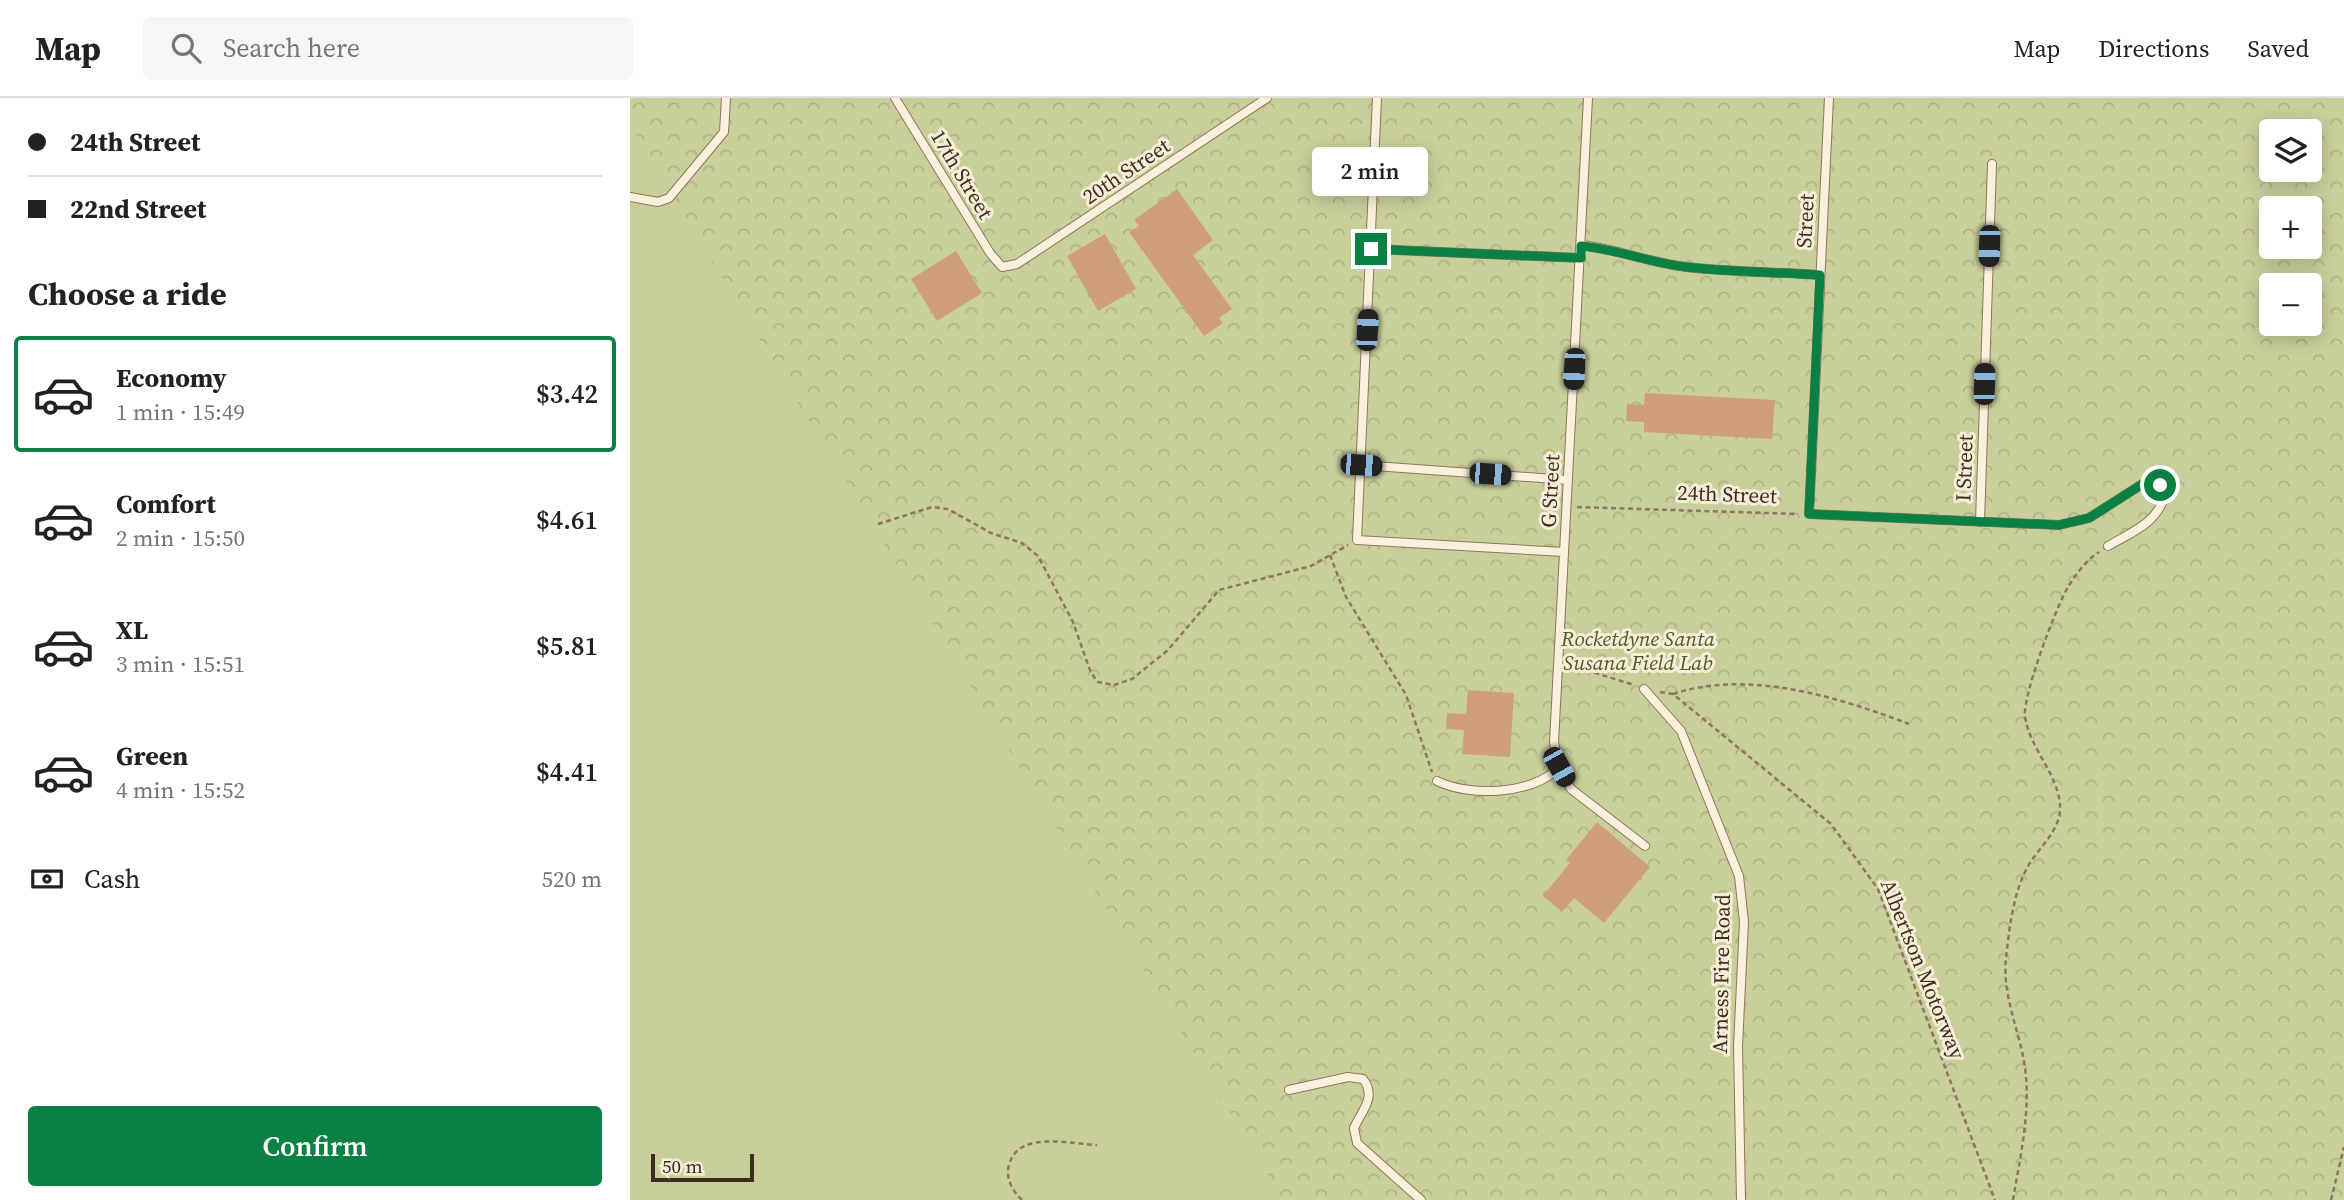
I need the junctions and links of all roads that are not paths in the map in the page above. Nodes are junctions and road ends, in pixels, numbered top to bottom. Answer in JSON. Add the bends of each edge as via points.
{"nodes":[{"id":1,"x":726,"y":98,"type":"edge"},
{"id":2,"x":895,"y":98,"type":"edge"},
{"id":3,"x":1268,"y":98,"type":"edge"},
{"id":4,"x":1377,"y":98,"type":"edge"},
{"id":5,"x":1588,"y":98,"type":"edge"},
{"id":6,"x":1829,"y":98,"type":"edge"},
{"id":7,"x":1992,"y":164,"type":"dead end"},
{"id":8,"x":630,"y":197,"type":"edge"},
{"id":9,"x":1581,"y":246,"type":"junction"},
{"id":10,"x":1371,"y":249,"type":"junction"},
{"id":11,"x":1581,"y":258,"type":"junction"},
{"id":12,"x":1002,"y":267,"type":"joint"},
{"id":13,"x":1820,"y":275,"type":"junction"},
{"id":14,"x":1361,"y":465,"type":"junction"},
{"id":15,"x":1568,"y":480,"type":"junction"},
{"id":16,"x":1980,"y":523,"type":"junction"},
{"id":17,"x":2108,"y":547,"type":"road end"},
{"id":18,"x":1564,"y":552,"type":"junction"},
{"id":19,"x":1644,"y":690,"type":"road end"},
{"id":20,"x":1559,"y":767,"type":"junction"},
{"id":21,"x":1437,"y":781,"type":"road end"},
{"id":22,"x":1645,"y":846,"type":"dead end"},
{"id":23,"x":1289,"y":1090,"type":"dead end"},
{"id":24,"x":1421,"y":1200,"type":"edge"},
{"id":25,"x":1741,"y":1200,"type":"edge"}],
"edges":[{"from":1,"to":8,"type":"lane","via":[[724,132],[669,198],[658,202]]},
{"from":2,"to":12,"type":"lane","name":"17th Street"},
{"from":3,"to":12,"type":"lane","name":"20th Street","via":[[1017,264]]},
{"from":4,"to":10,"type":"lane"},
{"from":5,"to":9,"type":"lane","name":"G Street"},
{"from":6,"to":13,"type":"lane","name":"Street"},
{"from":7,"to":16,"type":"lane","name":"I Street"},
{"from":9,"to":11,"type":"lane","name":"G Street"},
{"from":9,"to":13,"type":"lane","via":[[1686,267]]},
{"from":10,"to":11,"type":"lane"},
{"from":10,"to":14,"type":"lane"},
{"from":11,"to":15,"type":"lane","name":"G Street"},
{"from":13,"to":16,"type":"lane","name":"Street","via":[[1809,514]]},
{"from":14,"to":15,"type":"lane"},
{"from":14,"to":18,"type":"lane","via":[[1357,540]]},
{"from":15,"to":18,"type":"lane","name":"G Street"},
{"from":16,"to":17,"type":"lane","via":[[2073,523],[2144,483],[2160,485],[2165,494],[2162,509]]},
{"from":18,"to":20,"type":"lane","name":"G Street","via":[[1554,742]]},
{"from":19,"to":25,"type":"lane","name":"Arness Fire Road","via":[[1681,731],[1739,876],[1744,922],[1738,1074]]},
{"from":20,"to":21,"type":"lane","via":[[1550,777],[1503,790],[1451,788]]},
{"from":20,"to":22,"type":"lane","name":"G Street","via":[[1571,789]]},
{"from":23,"to":24,"type":"lane","via":[[1348,1077],[1363,1079],[1370,1088],[1369,1101],[1354,1128],[1357,1143]]}]}
